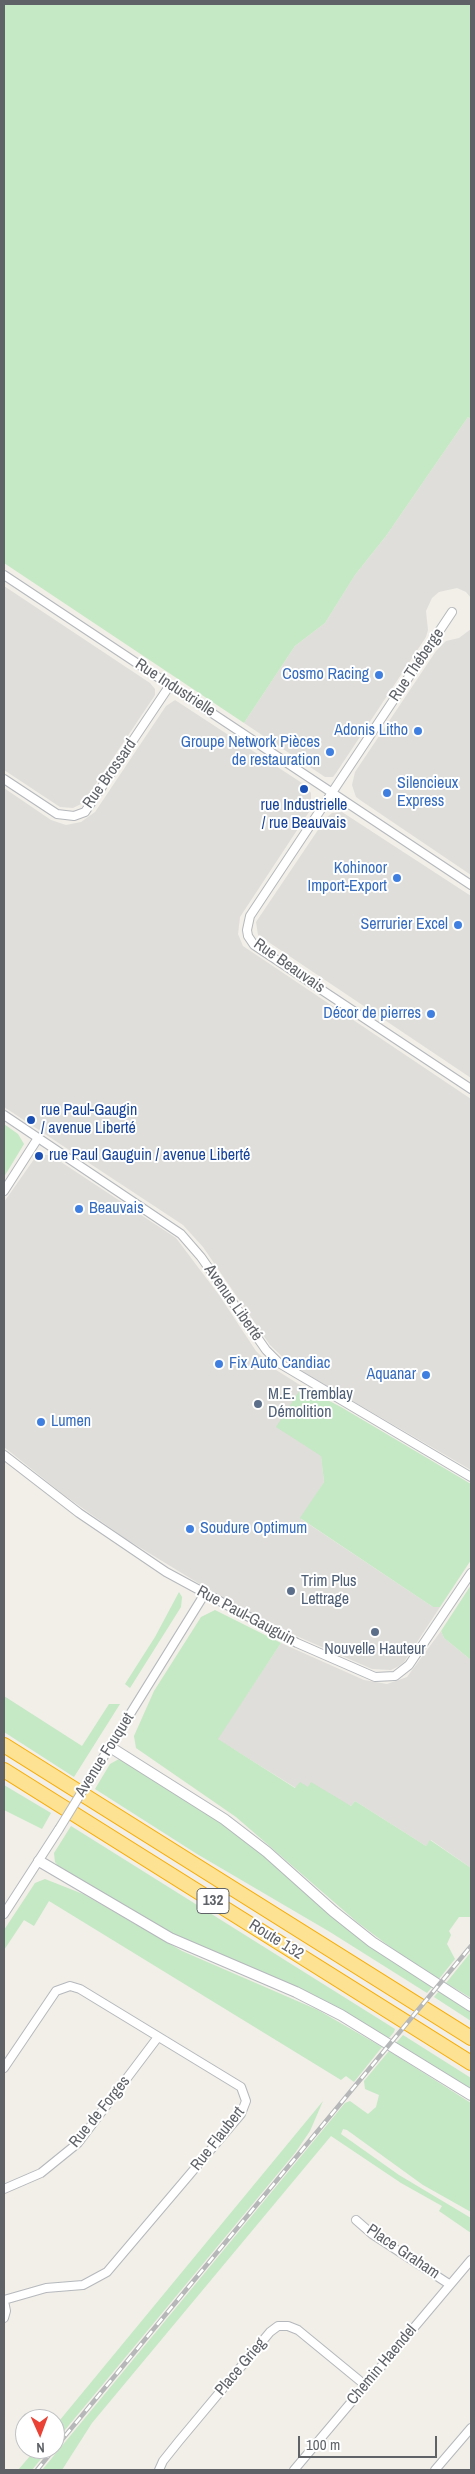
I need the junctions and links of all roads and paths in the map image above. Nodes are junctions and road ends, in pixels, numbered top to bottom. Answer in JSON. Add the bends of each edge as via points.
{"nodes":[{"id":1,"x":4,"y":575,"type":"edge"},
{"id":2,"x":452,"y":612,"type":"dead end"},
{"id":3,"x":170,"y":685,"type":"junction"},
{"id":4,"x":4,"y":779,"type":"edge"},
{"id":5,"x":332,"y":792,"type":"junction"},
{"id":6,"x":471,"y":885,"type":"edge"},
{"id":7,"x":471,"y":1089,"type":"edge"},
{"id":8,"x":4,"y":1116,"type":"edge"},
{"id":9,"x":38,"y":1138,"type":"junction"},
{"id":10,"x":4,"y":1191,"type":"edge"},
{"id":11,"x":4,"y":1455,"type":"edge"},
{"id":12,"x":471,"y":1477,"type":"edge"},
{"id":13,"x":471,"y":1573,"type":"edge"},
{"id":14,"x":204,"y":1595,"type":"junction"},
{"id":15,"x":4,"y":1745,"type":"edge"},
{"id":16,"x":110,"y":1747,"type":"junction"},
{"id":17,"x":4,"y":1770,"type":"edge"},
{"id":18,"x":39,"y":1861,"type":"junction"},
{"id":19,"x":4,"y":1914,"type":"edge"},
{"id":20,"x":471,"y":2006,"type":"edge"},
{"id":21,"x":158,"y":2037,"type":"junction"},
{"id":22,"x":471,"y":2038,"type":"edge"},
{"id":23,"x":471,"y":2063,"type":"edge"},
{"id":24,"x":4,"y":2068,"type":"edge"},
{"id":25,"x":471,"y":2095,"type":"edge"},
{"id":26,"x":4,"y":2188,"type":"edge"},
{"id":27,"x":356,"y":2220,"type":"dead end"},
{"id":28,"x":471,"y":2260,"type":"edge"},
{"id":29,"x":449,"y":2284,"type":"junction"},
{"id":30,"x":4,"y":2300,"type":"edge"},
{"id":31,"x":4,"y":2318,"type":"edge"},
{"id":32,"x":365,"y":2385,"type":"junction"},
{"id":33,"x":471,"y":2428,"type":"edge"},
{"id":34,"x":159,"y":2470,"type":"edge"},
{"id":35,"x":294,"y":2470,"type":"edge"},
{"id":36,"x":435,"y":2470,"type":"edge"}],
"edges":[{"from":1,"to":3,"type":"street","name":"Rue Industrielle"},
{"from":2,"to":5,"type":"street","name":"Rue Théberge"},
{"from":3,"to":4,"type":"street","name":"Rue Brossard","via":[[85,812],[74,816],[57,814]]},
{"from":3,"to":5,"type":"street","name":"Rue Industrielle"},
{"from":5,"to":6,"type":"street","name":"Rue Industrielle"},
{"from":5,"to":7,"type":"street","name":"Rue Beauvais","via":[[250,916],[248,936],[254,945]]},
{"from":8,"to":9,"type":"street","name":"Avenue Liberté"},
{"from":9,"to":10,"type":"street"},
{"from":9,"to":12,"type":"street","name":"Avenue Liberté","via":[[181,1234],[279,1363]]},
{"from":11,"to":14,"type":"street","name":"Rue Paul-Gauguin","via":[[100,1529]]},
{"from":13,"to":14,"type":"street","name":"Rue Paul-Gauguin","via":[[414,1659],[401,1673],[389,1677],[376,1677],[341,1664]]},
{"from":14,"to":16,"type":"street","name":"Avenue Fouquet"},
{"from":15,"to":22,"type":"highway","name":"Route 132","number":"132"},
{"from":16,"to":18,"type":"street","name":"Avenue Fouquet","bridge":true},
{"from":16,"to":20,"type":"street","via":[[224,1819],[372,1942]]},
{"from":17,"to":23,"type":"highway","name":"Route 132","number":"132"},
{"from":18,"to":19,"type":"street","name":"Avenue Fouquet"},
{"from":18,"to":25,"type":"street","via":[[176,1941],[286,1987],[341,2015]]},
{"from":21,"to":24,"type":"street","name":"Rue Flaubert","via":[[80,1989],[65,1986],[52,1995]]},
{"from":21,"to":26,"type":"street","name":"Rue de Forges","via":[[78,2143],[41,2173]]},
{"from":21,"to":30,"type":"street","name":"Rue Flaubert","via":[[241,2087],[246,2096],[244,2109],[107,2272],[83,2285],[46,2288]]},
{"from":27,"to":29,"type":"street","name":"Place Graham"},
{"from":28,"to":29,"type":"street","name":"Chemin Haendel"},
{"from":29,"to":32,"type":"street","name":"Chemin Haendel"},
{"from":30,"to":31,"type":"street"},
{"from":32,"to":34,"type":"street","name":"Place Grieg","via":[[298,2330],[278,2326],[163,2461]]},
{"from":32,"to":35,"type":"street","name":"Chemin Haendel"},
{"from":33,"to":36,"type":"street"}]}
